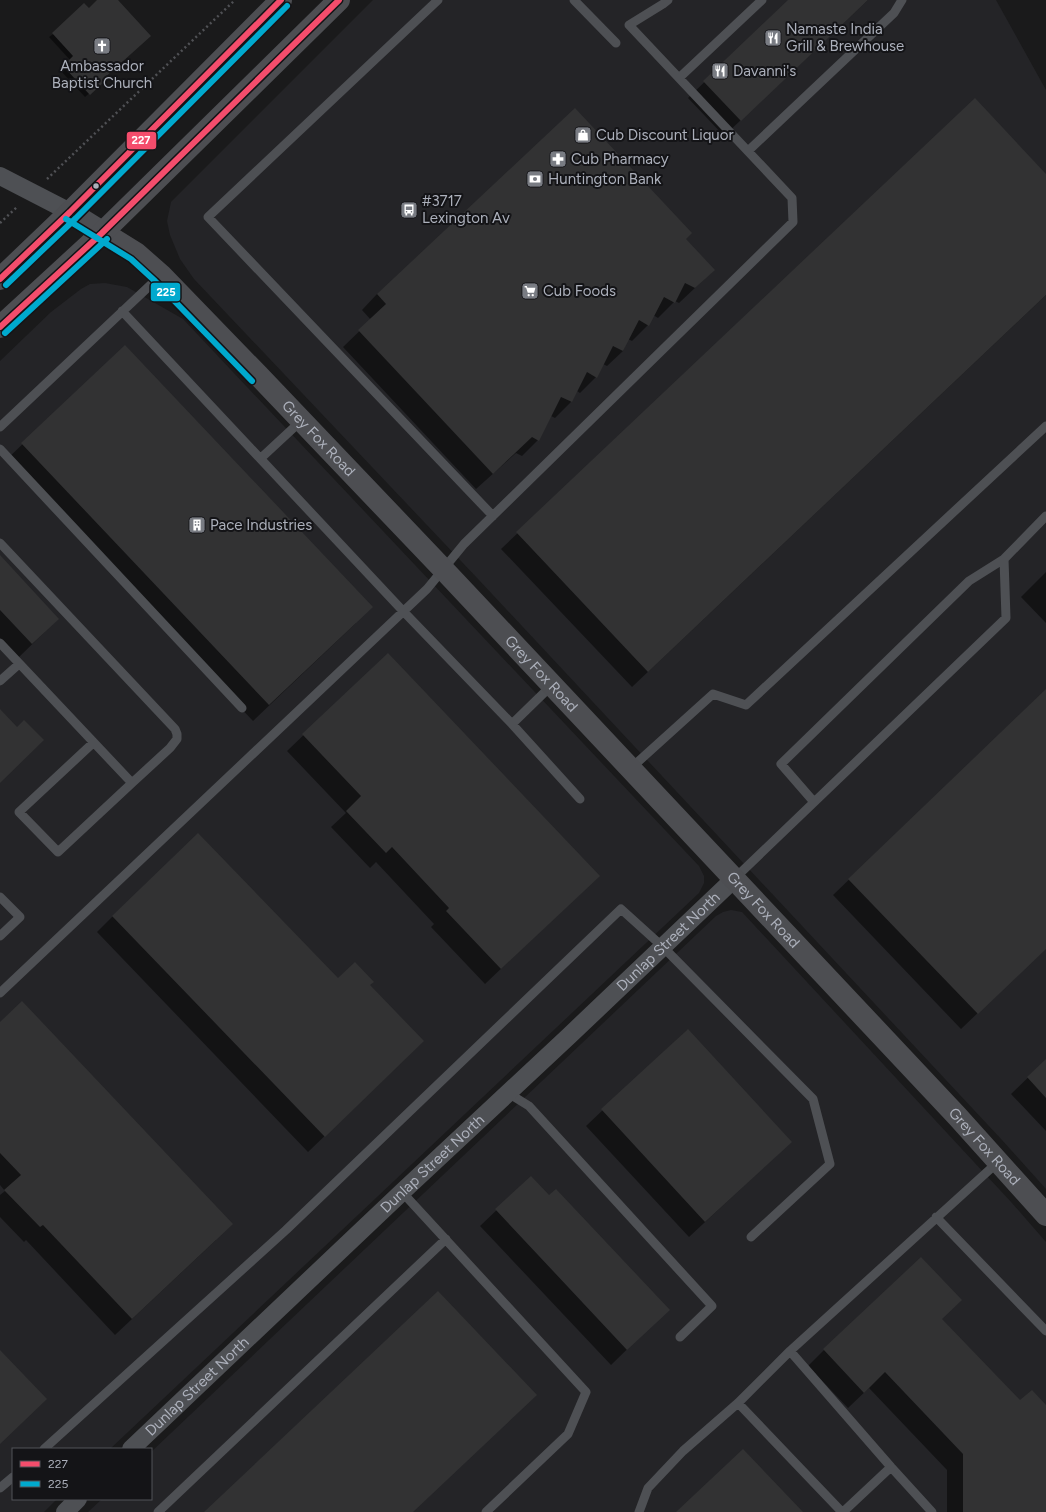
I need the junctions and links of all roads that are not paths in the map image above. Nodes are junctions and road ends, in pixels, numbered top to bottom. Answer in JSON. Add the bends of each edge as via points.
{"nodes":[{"id":1,"x":281,"y":0,"type":"edge"},
{"id":2,"x":339,"y":0,"type":"edge"},
{"id":3,"x":438,"y":0,"type":"edge"},
{"id":4,"x":574,"y":0,"type":"edge"},
{"id":5,"x":668,"y":0,"type":"edge"},
{"id":6,"x":762,"y":0,"type":"edge"},
{"id":7,"x":902,"y":0,"type":"edge"},
{"id":8,"x":616,"y":43,"type":"dead end"},
{"id":9,"x":679,"y":78,"type":"junction"},
{"id":10,"x":748,"y":151,"type":"junction"},
{"id":11,"x":0,"y":176,"type":"edge"},
{"id":12,"x":70,"y":212,"type":"junction"},
{"id":13,"x":102,"y":233,"type":"junction"},
{"id":14,"x":161,"y":275,"type":"junction"},
{"id":15,"x":0,"y":279,"type":"edge"},
{"id":16,"x":122,"y":311,"type":"junction"},
{"id":17,"x":0,"y":327,"type":"edge"},
{"id":18,"x":302,"y":420,"type":"junction"},
{"id":19,"x":0,"y":427,"type":"edge"},
{"id":20,"x":1045,"y":430,"type":"edge"},
{"id":21,"x":0,"y":448,"type":"edge"},
{"id":22,"x":261,"y":458,"type":"junction"},
{"id":23,"x":493,"y":516,"type":"junction"},
{"id":24,"x":1046,"y":516,"type":"edge"},
{"id":25,"x":0,"y":543,"type":"edge"},
{"id":26,"x":1004,"y":559,"type":"junction"},
{"id":27,"x":443,"y":569,"type":"junction"},
{"id":28,"x":403,"y":611,"type":"junction"},
{"id":29,"x":0,"y":643,"type":"edge"},
{"id":30,"x":19,"y":664,"type":"junction"},
{"id":31,"x":0,"y":681,"type":"edge"},
{"id":32,"x":551,"y":686,"type":"junction"},
{"id":33,"x":242,"y":708,"type":"dead end"},
{"id":34,"x":512,"y":724,"type":"junction"},
{"id":35,"x":93,"y":742,"type":"junction"},
{"id":36,"x":630,"y":769,"type":"junction"},
{"id":37,"x":132,"y":783,"type":"junction"},
{"id":38,"x":580,"y":799,"type":"dead end"},
{"id":39,"x":814,"y":802,"type":"junction"},
{"id":40,"x":734,"y":879,"type":"junction"},
{"id":41,"x":0,"y":896,"type":"edge"},
{"id":42,"x":0,"y":936,"type":"edge"},
{"id":43,"x":663,"y":947,"type":"junction"},
{"id":44,"x":0,"y":992,"type":"edge"},
{"id":45,"x":508,"y":1093,"type":"junction"},
{"id":46,"x":998,"y":1162,"type":"junction"},
{"id":47,"x":402,"y":1192,"type":"junction"},
{"id":48,"x":1046,"y":1215,"type":"edge"},
{"id":49,"x":936,"y":1217,"type":"junction"},
{"id":50,"x":751,"y":1237,"type":"dead end"},
{"id":51,"x":446,"y":1239,"type":"junction"},
{"id":52,"x":1046,"y":1331,"type":"edge"},
{"id":53,"x":680,"y":1337,"type":"dead end"},
{"id":54,"x":790,"y":1351,"type":"junction"},
{"id":55,"x":738,"y":1403,"type":"junction"},
{"id":56,"x":45,"y":1448,"type":"edge"},
{"id":57,"x":132,"y":1448,"type":"edge"},
{"id":58,"x":891,"y":1467,"type":"junction"},
{"id":59,"x":12,"y":1477,"type":"edge"},
{"id":60,"x":0,"y":1488,"type":"edge"},
{"id":61,"x":158,"y":1512,"type":"edge"},
{"id":62,"x":486,"y":1512,"type":"edge"},
{"id":63,"x":639,"y":1512,"type":"edge"},
{"id":64,"x":842,"y":1512,"type":"edge"},
{"id":65,"x":932,"y":1512,"type":"edge"}],
"edges":[{"from":1,"to":12,"type":"street"},
{"from":2,"to":13,"type":"street"},
{"from":3,"to":23,"type":"lane","via":[[208,216]]},
{"from":4,"to":8,"type":"lane"},
{"from":5,"to":9,"type":"lane","via":[[629,25]]},
{"from":6,"to":9,"type":"lane"},
{"from":7,"to":10,"type":"lane","via":[[894,13]]},
{"from":9,"to":10,"type":"lane"},
{"from":10,"to":23,"type":"lane","via":[[792,198],[793,222]]},
{"from":11,"to":12,"type":"street","name":"Grey Fox Road"},
{"from":12,"to":13,"type":"street","name":"Grey Fox Road"},
{"from":12,"to":15,"type":"street"},
{"from":13,"to":14,"type":"street","name":"Grey Fox Road","via":[[136,253]]},
{"from":13,"to":17,"type":"street"},
{"from":14,"to":16,"type":"lane"},
{"from":14,"to":18,"type":"street","name":"Grey Fox Road"},
{"from":16,"to":19,"type":"lane"},
{"from":16,"to":22,"type":"lane"},
{"from":18,"to":22,"type":"lane"},
{"from":18,"to":27,"type":"street","name":"Grey Fox Road"},
{"from":20,"to":36,"type":"lane","via":[[746,704],[713,694]]},
{"from":21,"to":33,"type":"lane"},
{"from":22,"to":28,"type":"lane"},
{"from":23,"to":27,"type":"lane"},
{"from":24,"to":26,"type":"lane"},
{"from":25,"to":37,"type":"lane","via":[[175,729],[177,734],[174,744]]},
{"from":26,"to":39,"type":"lane","via":[[1006,618]]},
{"from":26,"to":39,"type":"lane","via":[[969,581],[781,764]]},
{"from":27,"to":28,"type":"lane"},
{"from":27,"to":32,"type":"street","name":"Grey Fox Road"},
{"from":28,"to":34,"type":"lane"},
{"from":28,"to":44,"type":"lane"},
{"from":29,"to":30,"type":"lane"},
{"from":30,"to":31,"type":"lane"},
{"from":30,"to":35,"type":"lane"},
{"from":32,"to":34,"type":"lane"},
{"from":32,"to":36,"type":"street","name":"Grey Fox Road"},
{"from":34,"to":38,"type":"lane"},
{"from":35,"to":37,"type":"lane"},
{"from":35,"to":37,"type":"lane","via":[[19,812],[58,852]]},
{"from":36,"to":40,"type":"street","name":"Grey Fox Road"},
{"from":39,"to":40,"type":"lane"},
{"from":40,"to":43,"type":"street","name":"Dunlap Street North"},
{"from":40,"to":46,"type":"street","name":"Grey Fox Road"},
{"from":41,"to":42,"type":"lane","via":[[20,917]]},
{"from":43,"to":45,"type":"street","name":"Dunlap Street North"},
{"from":43,"to":50,"type":"lane","via":[[813,1099],[830,1164]]},
{"from":43,"to":56,"type":"lane","via":[[620,909],[286,1230]]},
{"from":45,"to":47,"type":"street","name":"Dunlap Street North"},
{"from":45,"to":53,"type":"lane","via":[[529,1106],[712,1306]]},
{"from":46,"to":48,"type":"street","name":"Grey Fox Road"},
{"from":46,"to":49,"type":"lane"},
{"from":47,"to":51,"type":"lane"},
{"from":47,"to":57,"type":"street","name":"Dunlap Street North"},
{"from":49,"to":52,"type":"lane"},
{"from":49,"to":54,"type":"lane"},
{"from":51,"to":61,"type":"lane"},
{"from":51,"to":62,"type":"lane","via":[[586,1392],[568,1434]]},
{"from":54,"to":55,"type":"lane"},
{"from":54,"to":58,"type":"lane"},
{"from":55,"to":63,"type":"lane","via":[[683,1451],[648,1488]]},
{"from":55,"to":64,"type":"lane"},
{"from":58,"to":64,"type":"lane"},
{"from":58,"to":65,"type":"lane"},
{"from":59,"to":60,"type":"lane"}]}
